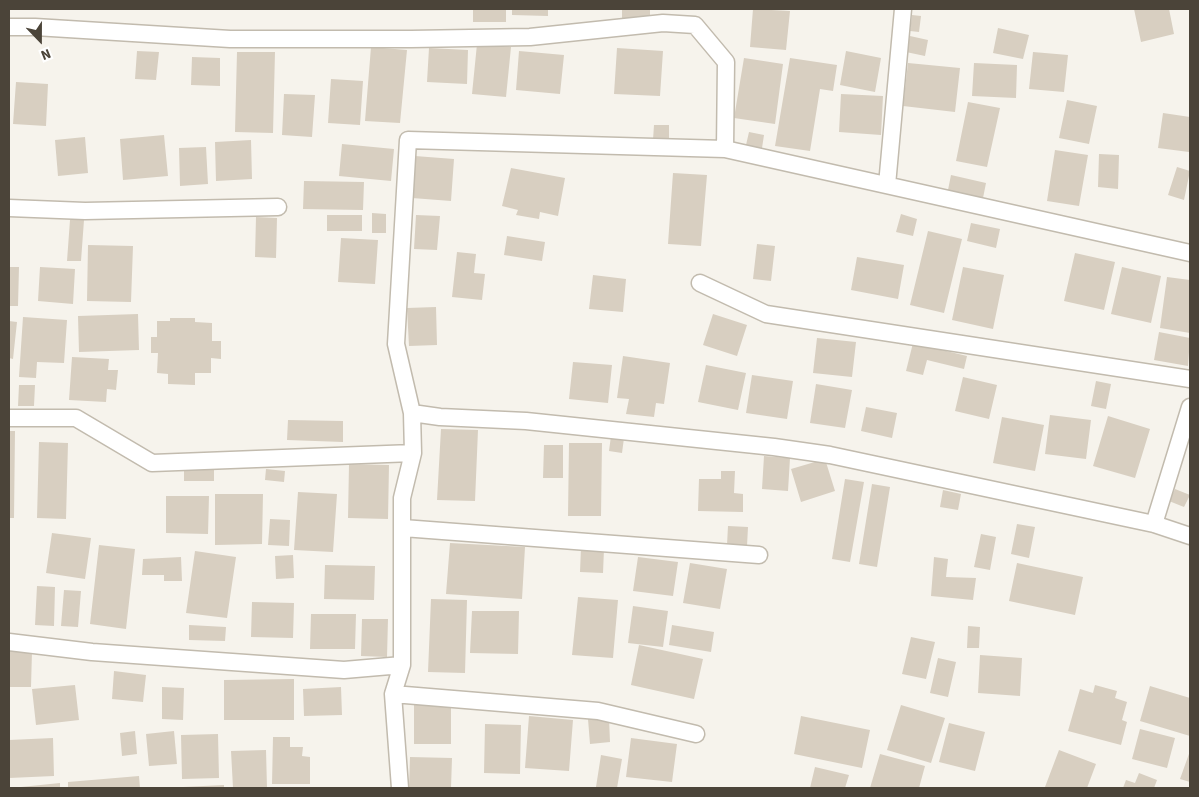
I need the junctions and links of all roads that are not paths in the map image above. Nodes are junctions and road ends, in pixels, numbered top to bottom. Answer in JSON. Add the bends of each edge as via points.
{"nodes":[{"id":1,"x":903,"y":9,"type":"edge"},
{"id":2,"x":9,"y":27,"type":"edge"},
{"id":3,"x":725,"y":149,"type":"junction"},
{"id":4,"x":887,"y":185,"type":"junction"},
{"id":5,"x":278,"y":207,"type":"dead end"},
{"id":6,"x":9,"y":208,"type":"edge"},
{"id":7,"x":1190,"y":253,"type":"edge"},
{"id":8,"x":700,"y":284,"type":"dead end"},
{"id":9,"x":1190,"y":380,"type":"edge"},
{"id":10,"x":1190,"y":407,"type":"edge"},
{"id":11,"x":412,"y":413,"type":"junction"},
{"id":12,"x":9,"y":418,"type":"edge"},
{"id":13,"x":413,"y":453,"type":"junction"},
{"id":14,"x":1154,"y":524,"type":"junction"},
{"id":15,"x":403,"y":528,"type":"junction"},
{"id":16,"x":1190,"y":536,"type":"edge"},
{"id":17,"x":759,"y":555,"type":"dead end"},
{"id":18,"x":9,"y":642,"type":"edge"},
{"id":19,"x":402,"y":666,"type":"junction"},
{"id":20,"x":392,"y":694,"type":"junction"},
{"id":21,"x":696,"y":734,"type":"dead end"},
{"id":22,"x":400,"y":788,"type":"edge"}],
"edges":[{"from":1,"to":4,"type":"street"},
{"from":2,"to":3,"type":"street","via":[[230,39],[411,39],[530,37],[663,23],[696,25],[726,62]]},
{"from":3,"to":4,"type":"street"},
{"from":3,"to":11,"type":"street","via":[[408,140],[396,344]]},
{"from":4,"to":7,"type":"street"},
{"from":5,"to":6,"type":"street","via":[[85,211]]},
{"from":8,"to":9,"type":"street","via":[[766,314]]},
{"from":10,"to":14,"type":"street"},
{"from":11,"to":13,"type":"street"},
{"from":11,"to":14,"type":"street","via":[[526,421],[830,455]]},
{"from":12,"to":13,"type":"street","via":[[76,418],[152,463]]},
{"from":13,"to":15,"type":"street","via":[[402,498]]},
{"from":14,"to":16,"type":"street"},
{"from":15,"to":17,"type":"street"},
{"from":15,"to":19,"type":"street"},
{"from":18,"to":19,"type":"street","via":[[92,652],[344,670]]},
{"from":19,"to":20,"type":"street"},
{"from":20,"to":21,"type":"street","via":[[598,711]]},
{"from":20,"to":22,"type":"street"}]}
